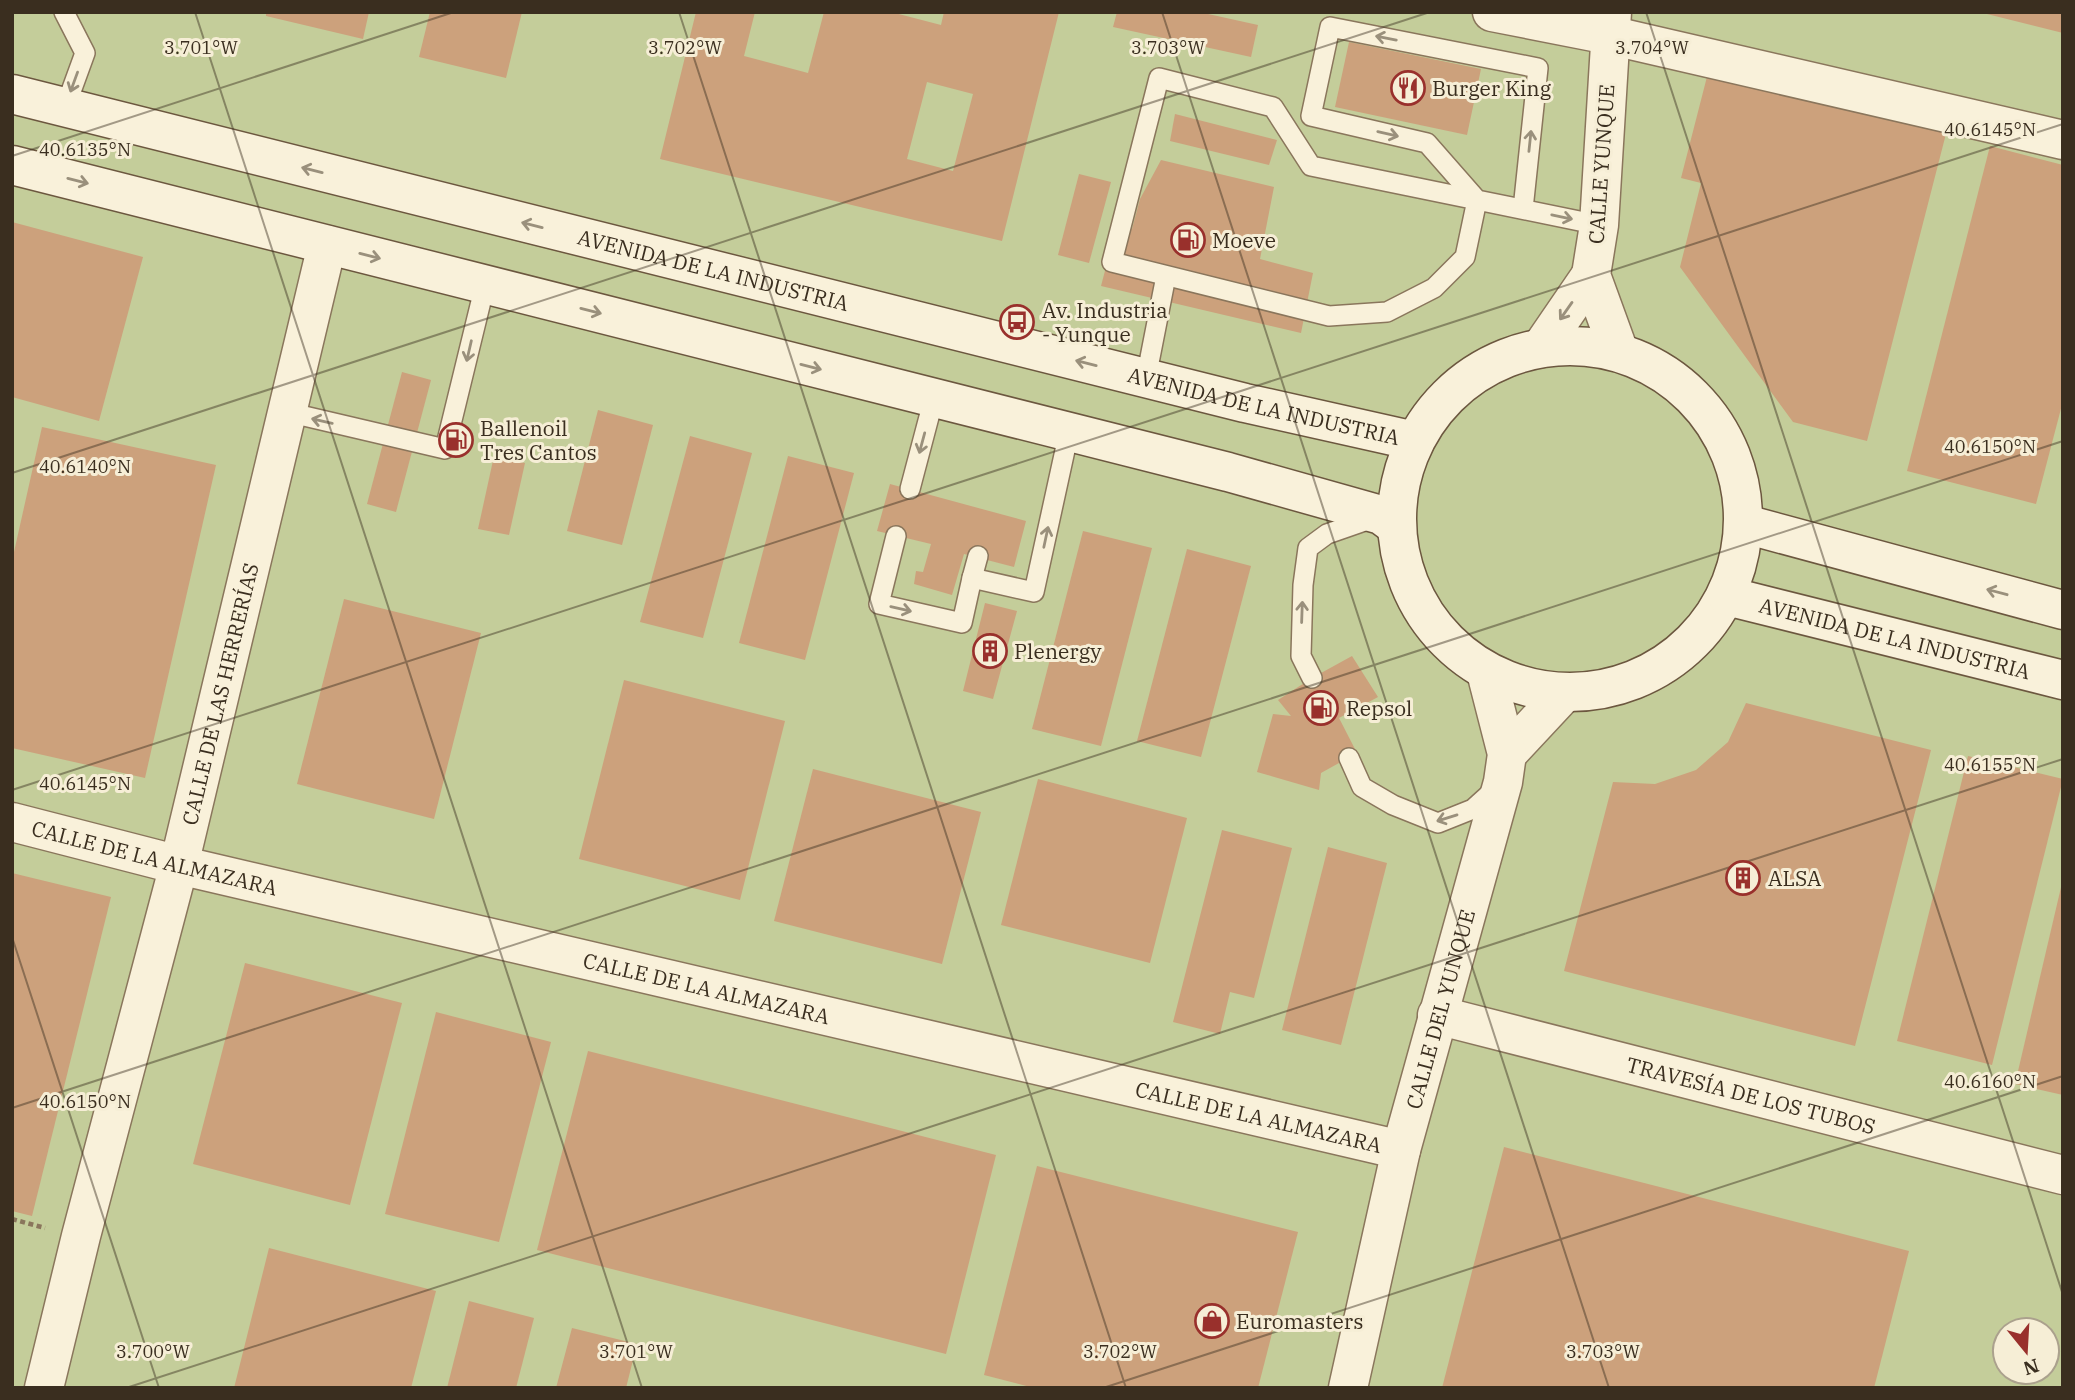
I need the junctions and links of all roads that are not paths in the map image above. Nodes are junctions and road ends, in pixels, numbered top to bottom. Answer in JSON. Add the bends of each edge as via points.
{"nodes":[{"id":1,"x":64,"y":12,"type":"edge"},
{"id":2,"x":1492,"y":12,"type":"edge"},
{"id":3,"x":1611,"y":24,"type":"edge"},
{"id":4,"x":12,"y":94,"type":"edge"},
{"id":5,"x":65,"y":108,"type":"junction"},
{"id":6,"x":2063,"y":140,"type":"edge"},
{"id":7,"x":12,"y":164,"type":"edge"},
{"id":8,"x":1477,"y":200,"type":"junction"},
{"id":9,"x":1523,"y":209,"type":"junction"},
{"id":10,"x":1598,"y":225,"type":"junction"},
{"id":11,"x":327,"y":244,"type":"junction"},
{"id":12,"x":1591,"y":275,"type":"junction"},
{"id":13,"x":1166,"y":276,"type":"junction"},
{"id":14,"x":485,"y":285,"type":"junction"},
{"id":15,"x":1541,"y":348,"type":"junction"},
{"id":16,"x":1619,"y":352,"type":"junction"},
{"id":17,"x":1146,"y":378,"type":"junction"},
{"id":18,"x":934,"y":397,"type":"junction"},
{"id":19,"x":287,"y":412,"type":"junction"},
{"id":20,"x":1069,"y":432,"type":"junction"},
{"id":21,"x":1415,"y":441,"type":"junction"},
{"id":22,"x":910,"y":489,"type":"dead end"},
{"id":23,"x":1389,"y":521,"type":"junction"},
{"id":24,"x":1745,"y":524,"type":"junction"},
{"id":25,"x":896,"y":536,"type":"dead end"},
{"id":26,"x":978,"y":556,"type":"dead end"},
{"id":27,"x":972,"y":578,"type":"junction"},
{"id":28,"x":1727,"y":596,"type":"junction"},
{"id":29,"x":2063,"y":610,"type":"edge"},
{"id":30,"x":1486,"y":672,"type":"junction"},
{"id":31,"x":1312,"y":678,"type":"dead end"},
{"id":32,"x":2063,"y":680,"type":"edge"},
{"id":33,"x":1563,"y":693,"type":"junction"},
{"id":34,"x":1349,"y":758,"type":"dead end"},
{"id":35,"x":1505,"y":768,"type":"junction"},
{"id":36,"x":12,"y":822,"type":"edge"},
{"id":37,"x":179,"y":865,"type":"junction"},
{"id":38,"x":1437,"y":1015,"type":"junction"},
{"id":39,"x":1401,"y":1150,"type":"junction"},
{"id":40,"x":2063,"y":1175,"type":"edge"},
{"id":41,"x":44,"y":1388,"type":"edge"},
{"id":42,"x":1348,"y":1388,"type":"edge"}],
"edges":[{"from":1,"to":5,"type":"lane","one_way":true,"via":[[85,54]]},
{"from":2,"to":3,"type":"street"},
{"from":3,"to":6,"type":"street"},
{"from":3,"to":10,"type":"street","name":"CALLE YUNQUE"},
{"from":4,"to":5,"type":"street","name":"AVENIDA DE LA INDUSTRIA"},
{"from":17,"to":5,"type":"street","name":"AVENIDA DE LA INDUSTRIA","one_way":true},
{"from":7,"to":11,"type":"street","one_way":true},
{"from":8,"to":9,"type":"lane"},
{"from":9,"to":8,"type":"lane","one_way":true,"via":[[1538,68],[1330,27],[1311,116],[1427,143]]},
{"from":8,"to":13,"type":"lane","via":[[1465,257],[1434,288],[1387,312],[1329,316]]},
{"from":8,"to":13,"type":"lane","via":[[1311,166],[1273,107],[1159,78],[1112,262]]},
{"from":9,"to":10,"type":"lane","one_way":true},
{"from":10,"to":12,"type":"street","name":"CALLE YUNQUE"},
{"from":11,"to":14,"type":"street","one_way":true},
{"from":11,"to":19,"type":"street","name":"CALLE DE LAS HERRERÍAS"},
{"from":12,"to":15,"type":"street","name":"CALLE YUNQUE","one_way":true},
{"from":12,"to":16,"type":"street","name":"CALLE YUNQUE"},
{"from":13,"to":17,"type":"lane"},
{"from":14,"to":18,"type":"street","one_way":true},
{"from":14,"to":19,"type":"lane","one_way":true,"via":[[445,449]]},
{"from":15,"to":16,"type":"street","via":[[1580,346]]},
{"from":15,"to":21,"type":"street","via":[[1489,366],[1446,397]]},
{"from":16,"to":24,"type":"street","via":[[1671,377],[1711,417],[1737,468]]},
{"from":17,"to":21,"type":"street","name":"AVENIDA DE LA INDUSTRIA"},
{"from":18,"to":20,"type":"street"},
{"from":18,"to":22,"type":"lane","one_way":true},
{"from":19,"to":37,"type":"street","name":"CALLE DE LAS HERRERÍAS"},
{"from":20,"to":23,"type":"street","via":[[1228,472]]},
{"from":27,"to":20,"type":"lane","one_way":true,"via":[[1034,592]]},
{"from":21,"to":23,"type":"street"},
{"from":23,"to":30,"type":"street","via":[[1408,584],[1440,635]]},
{"from":31,"to":23,"type":"lane","one_way":true,"via":[[1301,656],[1308,548],[1327,534]]},
{"from":24,"to":28,"type":"street"},
{"from":29,"to":24,"type":"street","one_way":true},
{"from":25,"to":27,"type":"lane","one_way":true,"via":[[879,604],[962,623]]},
{"from":26,"to":27,"type":"lane"},
{"from":28,"to":32,"type":"street","name":"AVENIDA DE LA INDUSTRIA"},
{"from":28,"to":33,"type":"street","via":[[1698,636],[1659,668],[1613,688]]},
{"from":30,"to":33,"type":"street","via":[[1524,687]]},
{"from":30,"to":35,"type":"street"},
{"from":33,"to":35,"type":"street","name":"CALLE DEL YUNQUE"},
{"from":35,"to":34,"type":"lane","one_way":true,"via":[[1473,809],[1438,823],[1362,787]]},
{"from":35,"to":38,"type":"street","name":"CALLE DEL YUNQUE"},
{"from":36,"to":37,"type":"street","name":"CALLE DE LA ALMAZARA"},
{"from":37,"to":39,"type":"street","name":"CALLE DE LA ALMAZARA"},
{"from":37,"to":41,"type":"street","name":"CALLE DE LAS HERRERÍAS"},
{"from":38,"to":39,"type":"street","name":"CALLE DEL YUNQUE"},
{"from":38,"to":40,"type":"street","name":"TRAVESÍA DE LOS TUBOS"},
{"from":39,"to":42,"type":"street","name":"CALLE DEL YUNQUE"}]}
